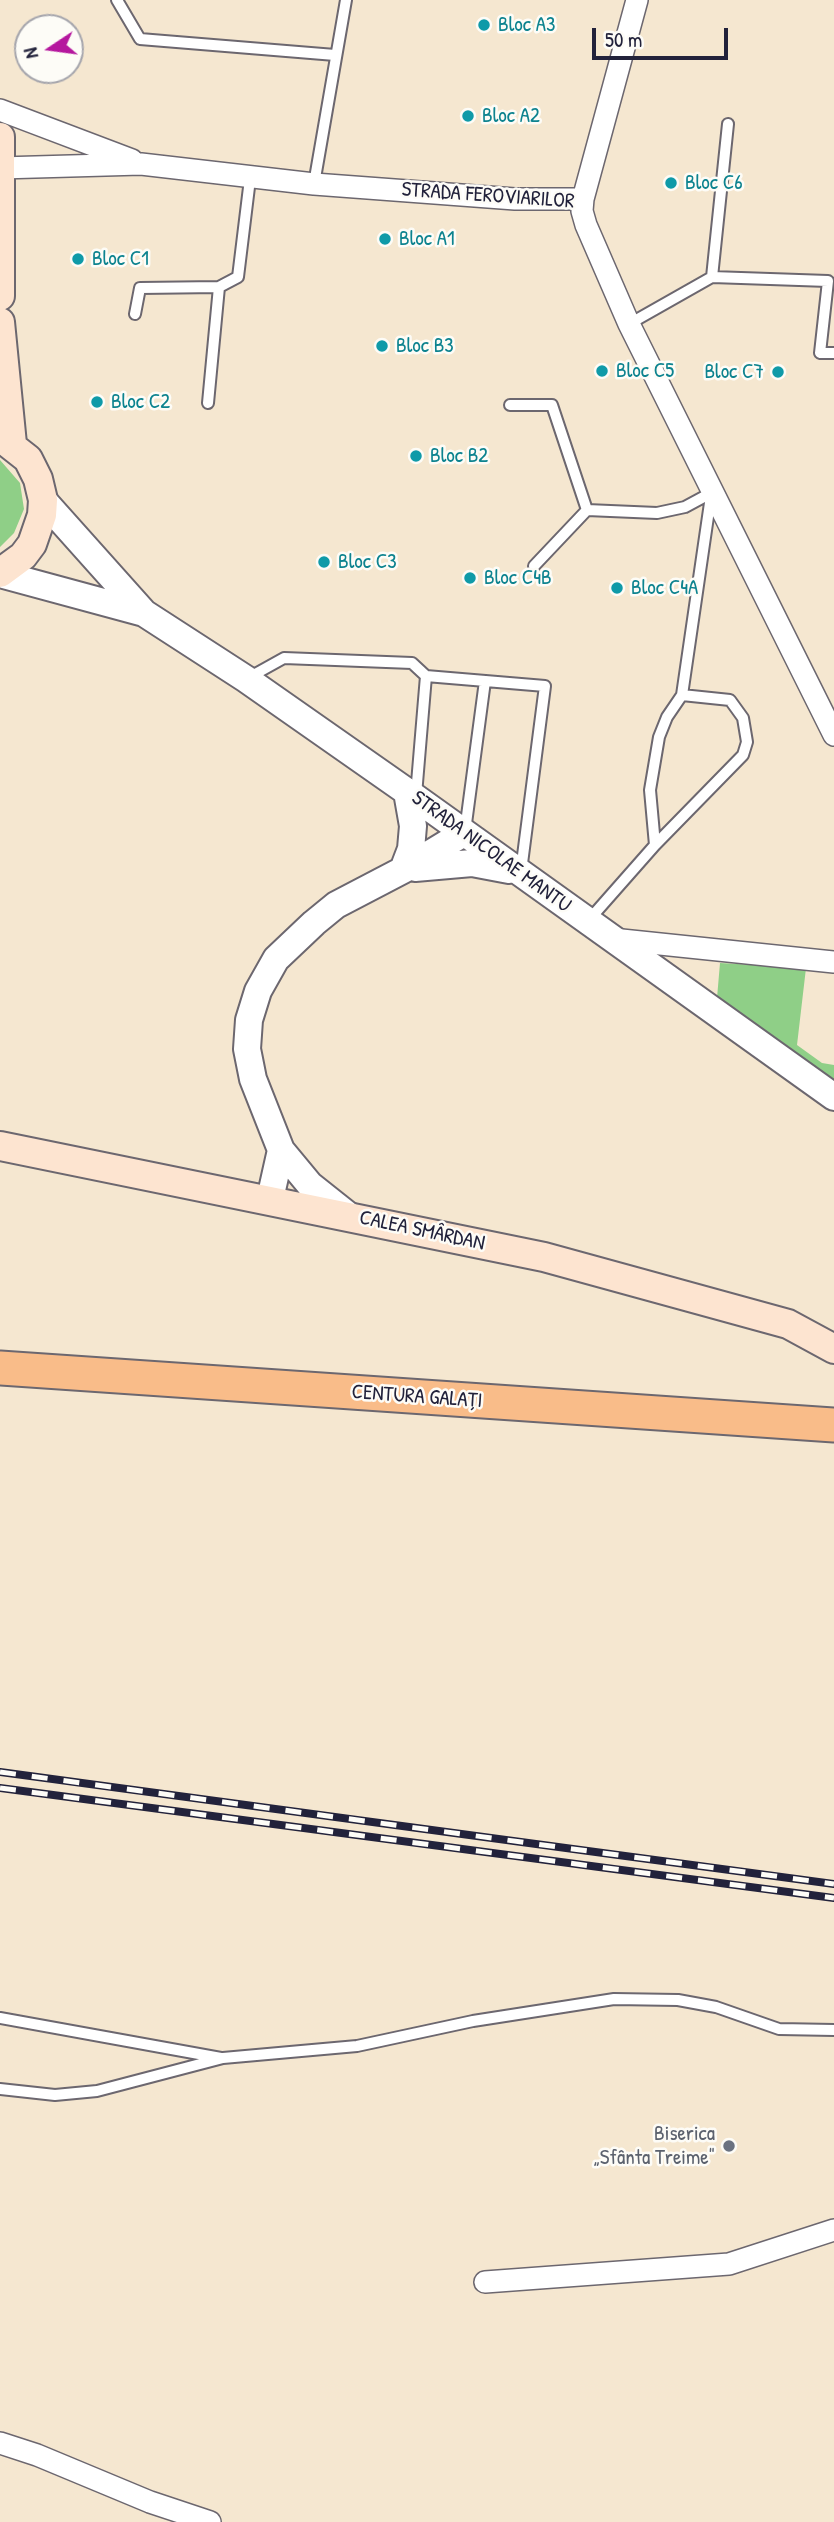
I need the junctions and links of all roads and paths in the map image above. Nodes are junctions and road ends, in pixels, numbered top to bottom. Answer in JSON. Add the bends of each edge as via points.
{"nodes":[{"id":1,"x":117,"y":0,"type":"edge"},
{"id":2,"x":346,"y":0,"type":"edge"},
{"id":3,"x":637,"y":0,"type":"edge"},
{"id":4,"x":335,"y":55,"type":"junction"},
{"id":5,"x":0,"y":110,"type":"edge"},
{"id":6,"x":728,"y":124,"type":"dead end"},
{"id":7,"x":0,"y":137,"type":"edge"},
{"id":8,"x":141,"y":164,"type":"junction"},
{"id":9,"x":1,"y":168,"type":"edge"},
{"id":10,"x":250,"y":179,"type":"junction"},
{"id":11,"x":314,"y":184,"type":"junction"},
{"id":12,"x":583,"y":199,"type":"junction"},
{"id":13,"x":712,"y":277,"type":"junction"},
{"id":14,"x":219,"y":287,"type":"junction"},
{"id":15,"x":0,"y":296,"type":"edge"},
{"id":16,"x":135,"y":314,"type":"dead end"},
{"id":17,"x":0,"y":322,"type":"edge"},
{"id":18,"x":629,"y":324,"type":"junction"},
{"id":19,"x":834,"y":354,"type":"edge"},
{"id":20,"x":208,"y":403,"type":"dead end"},
{"id":21,"x":510,"y":405,"type":"dead end"},
{"id":22,"x":6,"y":440,"type":"edge"},
{"id":23,"x":711,"y":493,"type":"junction"},
{"id":24,"x":43,"y":500,"type":"junction"},
{"id":25,"x":587,"y":510,"type":"junction"},
{"id":26,"x":534,"y":566,"type":"dead end"},
{"id":27,"x":0,"y":573,"type":"edge"},
{"id":28,"x":144,"y":612,"type":"junction"},
{"id":29,"x":426,"y":676,"type":"junction"},
{"id":30,"x":246,"y":679,"type":"junction"},
{"id":31,"x":485,"y":681,"type":"junction"},
{"id":32,"x":682,"y":695,"type":"junction"},
{"id":33,"x":834,"y":735,"type":"edge"},
{"id":34,"x":411,"y":795,"type":"junction"},
{"id":35,"x":464,"y":833,"type":"junction"},
{"id":36,"x":655,"y":845,"type":"junction"},
{"id":37,"x":403,"y":870,"type":"junction"},
{"id":38,"x":521,"y":874,"type":"junction"},
{"id":39,"x":587,"y":921,"type":"junction"},
{"id":40,"x":612,"y":939,"type":"junction"},
{"id":41,"x":834,"y":962,"type":"edge"},
{"id":42,"x":834,"y":1097,"type":"edge"},
{"id":43,"x":0,"y":1146,"type":"edge"},
{"id":44,"x":281,"y":1150,"type":"junction"},
{"id":45,"x":270,"y":1199,"type":"junction"},
{"id":46,"x":349,"y":1216,"type":"junction"},
{"id":47,"x":834,"y":1349,"type":"edge"},
{"id":48,"x":0,"y":1368,"type":"edge"},
{"id":49,"x":834,"y":1425,"type":"edge"},
{"id":50,"x":0,"y":2018,"type":"edge"},
{"id":51,"x":834,"y":2030,"type":"edge"},
{"id":52,"x":223,"y":2058,"type":"junction"},
{"id":53,"x":0,"y":2089,"type":"edge"},
{"id":54,"x":834,"y":2231,"type":"edge"},
{"id":55,"x":485,"y":2282,"type":"dead end"},
{"id":56,"x":0,"y":2443,"type":"edge"},
{"id":57,"x":210,"y":2522,"type":"edge"}],
"edges":[{"from":1,"to":4,"type":"lane","via":[[140,39]]},
{"from":2,"to":4,"type":"lane"},
{"from":3,"to":12,"type":"street"},
{"from":4,"to":11,"type":"lane"},
{"from":5,"to":8,"type":"street","name":"STRADA FEROVIARILOR"},
{"from":6,"to":13,"type":"lane"},
{"from":7,"to":9,"type":"main road"},
{"from":8,"to":9,"type":"street","name":"STRADA FEROVIARILOR"},
{"from":8,"to":10,"type":"street","name":"STRADA FEROVIARILOR"},
{"from":9,"to":15,"type":"main road"},
{"from":10,"to":11,"type":"street","name":"STRADA FEROVIARILOR"},
{"from":10,"to":14,"type":"lane","via":[[238,277]]},
{"from":11,"to":12,"type":"street","name":"STRADA FEROVIARILOR","via":[[515,199]]},
{"from":12,"to":18,"type":"street","name":"STRADA FEROVIARILOR","via":[[586,225]]},
{"from":13,"to":18,"type":"lane"},
{"from":13,"to":19,"type":"lane","via":[[828,281],[820,353]]},
{"from":14,"to":16,"type":"lane","via":[[140,288]]},
{"from":14,"to":20,"type":"lane"},
{"from":17,"to":22,"type":"main road"},
{"from":18,"to":23,"type":"street","name":"STRADA FEROVIARILOR"},
{"from":21,"to":25,"type":"lane","via":[[552,405]]},
{"from":22,"to":24,"type":"main road","via":[[28,459]]},
{"from":23,"to":25,"type":"lane","via":[[685,507],[657,513]]},
{"from":23,"to":32,"type":"lane"},
{"from":23,"to":33,"type":"street","name":"STRADA FEROVIARILOR"},
{"from":24,"to":27,"type":"main road","via":[[32,544]]},
{"from":24,"to":28,"type":"street","name":"STRADA NICOLAE MANTU"},
{"from":25,"to":26,"type":"lane"},
{"from":27,"to":28,"type":"street","name":"STRADA NICOLAE MANTU"},
{"from":28,"to":30,"type":"street","name":"STRADA NICOLAE MANTU"},
{"from":29,"to":30,"type":"lane","via":[[412,663],[284,658]]},
{"from":29,"to":31,"type":"lane"},
{"from":29,"to":34,"type":"lane"},
{"from":30,"to":34,"type":"street","name":"STRADA NICOLAE MANTU"},
{"from":31,"to":35,"type":"lane"},
{"from":31,"to":38,"type":"lane","via":[[545,686]]},
{"from":32,"to":36,"type":"lane","via":[[659,737],[650,790]]},
{"from":32,"to":36,"type":"lane","via":[[730,700],[743,718],[747,742],[743,755]]},
{"from":34,"to":35,"type":"street","name":"STRADA NICOLAE MANTU"},
{"from":34,"to":37,"type":"street","via":[[411,849]]},
{"from":35,"to":37,"type":"street"},
{"from":35,"to":38,"type":"street","name":"STRADA NICOLAE MANTU"},
{"from":36,"to":39,"type":"lane"},
{"from":37,"to":38,"type":"street","via":[[472,863]]},
{"from":37,"to":44,"type":"street","via":[[336,905],[314,923],[276,959],[257,991],[247,1049],[253,1079]]},
{"from":38,"to":39,"type":"street","name":"STRADA NICOLAE MANTU"},
{"from":39,"to":40,"type":"street","name":"STRADA NICOLAE MANTU"},
{"from":40,"to":41,"type":"street"},
{"from":40,"to":42,"type":"street","name":"STRADA NICOLAE MANTU"},
{"from":43,"to":45,"type":"main road","name":"CALEA SMÂRDAN"},
{"from":44,"to":45,"type":"street"},
{"from":44,"to":46,"type":"street","via":[[310,1185]]},
{"from":45,"to":46,"type":"main road","name":"CALEA SMÂRDAN"},
{"from":46,"to":47,"type":"main road","name":"CALEA SMÂRDAN","via":[[544,1258],[788,1324]]},
{"from":48,"to":49,"type":"highway","name":"CENTURA GALAȚI"},
{"from":50,"to":52,"type":"lane"},
{"from":51,"to":52,"type":"lane","via":[[779,2029],[698,2003],[626,1999],[535,2010],[357,2046]]},
{"from":52,"to":53,"type":"lane","via":[[97,2091],[55,2095]]},
{"from":54,"to":55,"type":"street","via":[[729,2264]]},
{"from":56,"to":57,"type":"street"}]}
